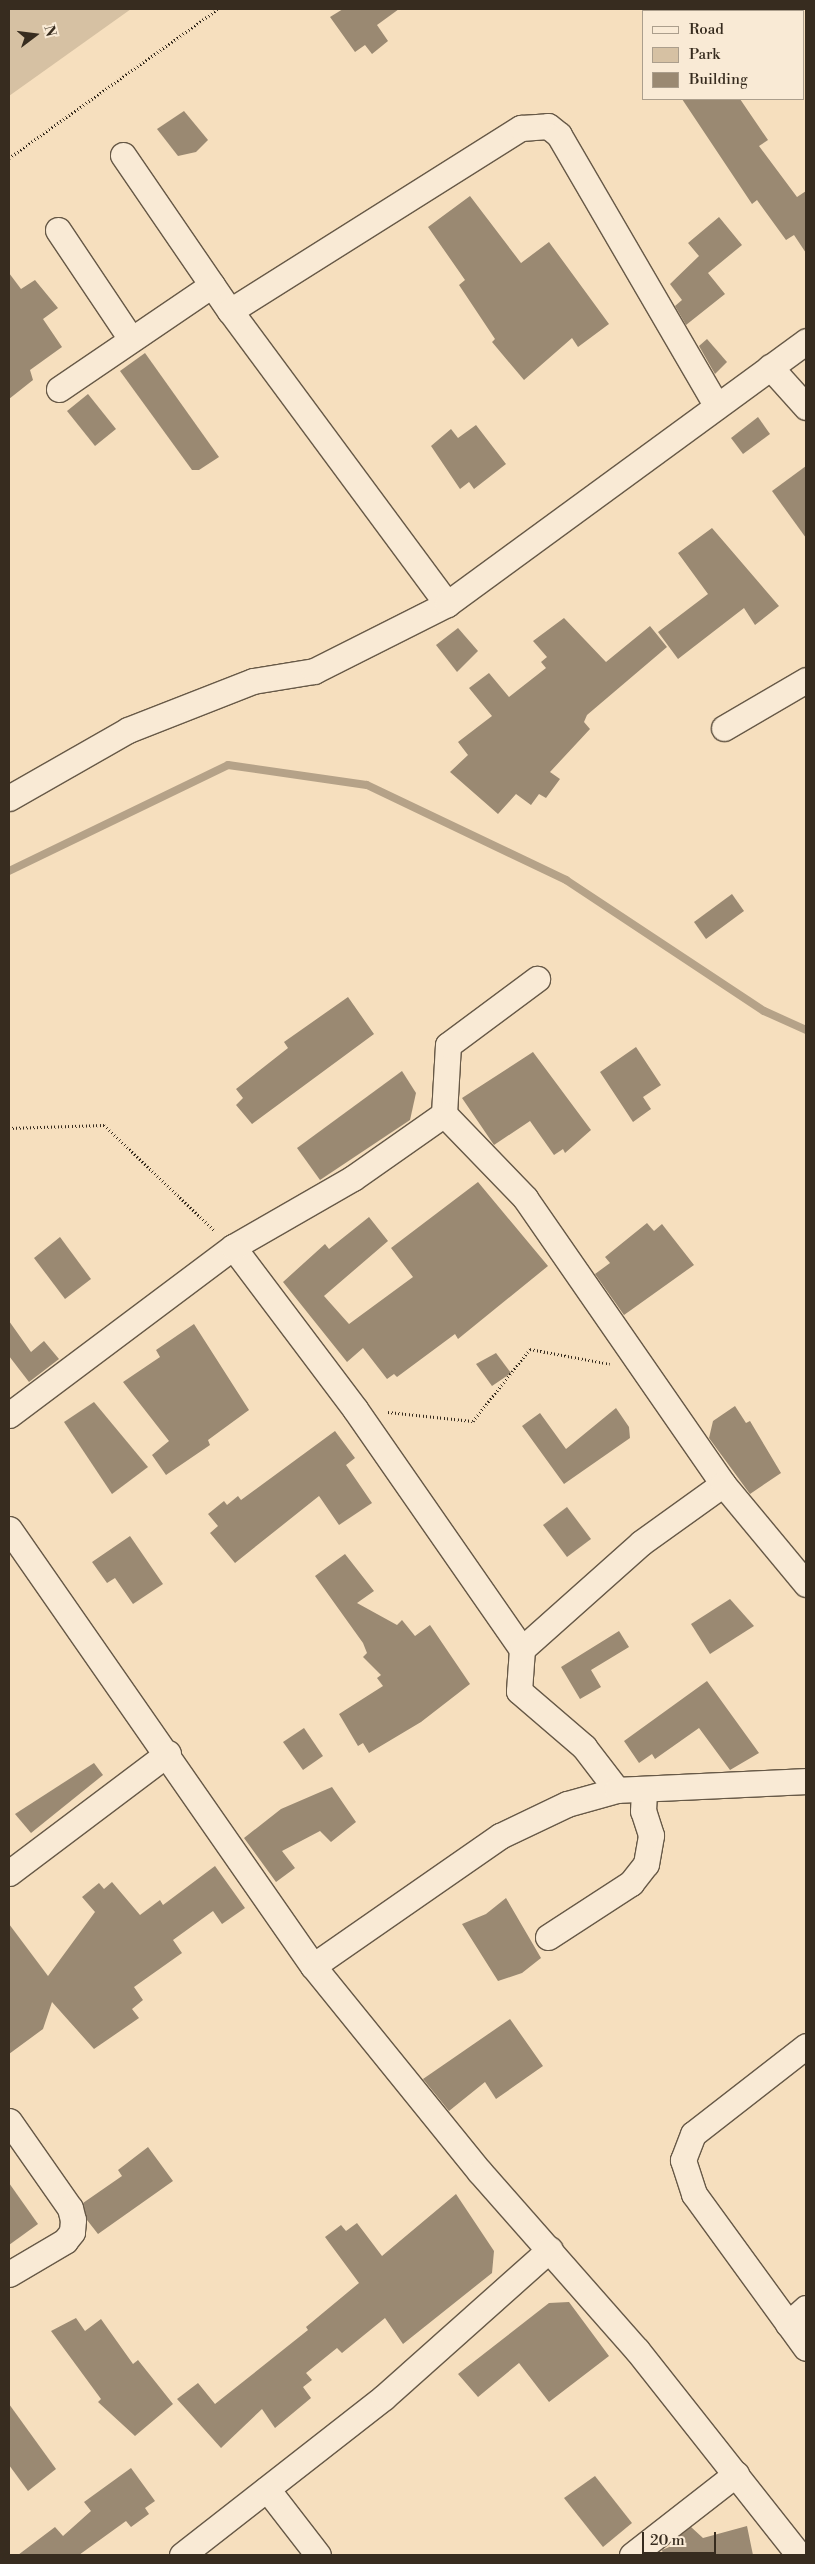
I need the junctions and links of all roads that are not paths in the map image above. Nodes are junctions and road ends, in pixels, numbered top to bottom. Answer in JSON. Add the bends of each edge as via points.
{"nodes":[{"id":1,"x":123,"y":155,"type":"dead end"},
{"id":2,"x":58,"y":230,"type":"dead end"},
{"id":3,"x":212,"y":285,"type":"junction"},
{"id":4,"x":230,"y":311,"type":"junction"},
{"id":5,"x":132,"y":339,"type":"junction"},
{"id":6,"x":806,"y":341,"type":"edge"},
{"id":7,"x":770,"y":367,"type":"junction"},
{"id":8,"x":59,"y":389,"type":"dead end"},
{"id":9,"x":716,"y":405,"type":"junction"},
{"id":10,"x":806,"y":407,"type":"edge"},
{"id":11,"x":447,"y":604,"type":"junction"},
{"id":12,"x":806,"y":680,"type":"edge"},
{"id":13,"x":724,"y":728,"type":"dead end"},
{"id":14,"x":9,"y":798,"type":"edge"},
{"id":15,"x":537,"y":978,"type":"dead end"},
{"id":16,"x":444,"y":1114,"type":"junction"},
{"id":17,"x":233,"y":1247,"type":"junction"},
{"id":18,"x":9,"y":1415,"type":"edge"},
{"id":19,"x":723,"y":1484,"type":"junction"},
{"id":20,"x":9,"y":1529,"type":"edge"},
{"id":21,"x":803,"y":1573,"type":"edge"},
{"id":22,"x":522,"y":1649,"type":"junction"},
{"id":23,"x":168,"y":1753,"type":"junction"},
{"id":24,"x":806,"y":1781,"type":"edge"},
{"id":25,"x":644,"y":1789,"type":"junction"},
{"id":26,"x":616,"y":1790,"type":"junction"},
{"id":27,"x":9,"y":1873,"type":"edge"},
{"id":28,"x":548,"y":1937,"type":"dead end"},
{"id":29,"x":313,"y":1966,"type":"junction"},
{"id":30,"x":806,"y":2046,"type":"edge"},
{"id":31,"x":9,"y":2122,"type":"edge"},
{"id":32,"x":550,"y":2249,"type":"junction"},
{"id":33,"x":9,"y":2274,"type":"edge"},
{"id":34,"x":797,"y":2316,"type":"edge"},
{"id":35,"x":806,"y":2348,"type":"edge"},
{"id":36,"x":736,"y":2474,"type":"junction"},
{"id":37,"x":267,"y":2489,"type":"junction"},
{"id":38,"x":182,"y":2555,"type":"edge"},
{"id":39,"x":318,"y":2555,"type":"edge"},
{"id":40,"x":632,"y":2555,"type":"edge"},
{"id":41,"x":799,"y":2555,"type":"edge"}],
"edges":[{"from":1,"to":3,"type":"street"},
{"from":2,"to":5,"type":"street"},
{"from":3,"to":4,"type":"street"},
{"from":3,"to":5,"type":"street"},
{"from":4,"to":9,"type":"street","via":[[521,128],[548,126],[559,135]]},
{"from":4,"to":11,"type":"street"},
{"from":5,"to":8,"type":"street"},
{"from":6,"to":7,"type":"street"},
{"from":7,"to":9,"type":"street"},
{"from":7,"to":10,"type":"street"},
{"from":9,"to":11,"type":"street"},
{"from":11,"to":14,"type":"street","via":[[314,671],[253,681],[128,730]]},
{"from":12,"to":13,"type":"street"},
{"from":15,"to":16,"type":"street","via":[[448,1045]]},
{"from":16,"to":17,"type":"street","via":[[353,1178]]},
{"from":16,"to":19,"type":"street","via":[[524,1198]]},
{"from":17,"to":18,"type":"street"},
{"from":17,"to":22,"type":"street","via":[[355,1409]]},
{"from":19,"to":21,"type":"street"},
{"from":19,"to":22,"type":"street","via":[[642,1543]]},
{"from":20,"to":23,"type":"street"},
{"from":22,"to":26,"type":"street","via":[[518,1691],[584,1747]]},
{"from":23,"to":27,"type":"street"},
{"from":23,"to":29,"type":"street"},
{"from":24,"to":25,"type":"street"},
{"from":25,"to":26,"type":"street"},
{"from":25,"to":28,"type":"street","via":[[643,1811],[651,1834],[646,1864],[630,1883]]},
{"from":26,"to":29,"type":"street","via":[[566,1804],[500,1836]]},
{"from":29,"to":32,"type":"street","via":[[480,2172]]},
{"from":30,"to":34,"type":"street","via":[[693,2134],[683,2160],[694,2194]]},
{"from":31,"to":33,"type":"street","via":[[70,2208],[73,2220],[72,2232],[64,2241]]},
{"from":32,"to":36,"type":"street"},
{"from":32,"to":37,"type":"street","via":[[384,2397]]},
{"from":34,"to":35,"type":"street"},
{"from":36,"to":40,"type":"street"},
{"from":36,"to":41,"type":"street"},
{"from":37,"to":38,"type":"street"},
{"from":37,"to":39,"type":"street"}]}
